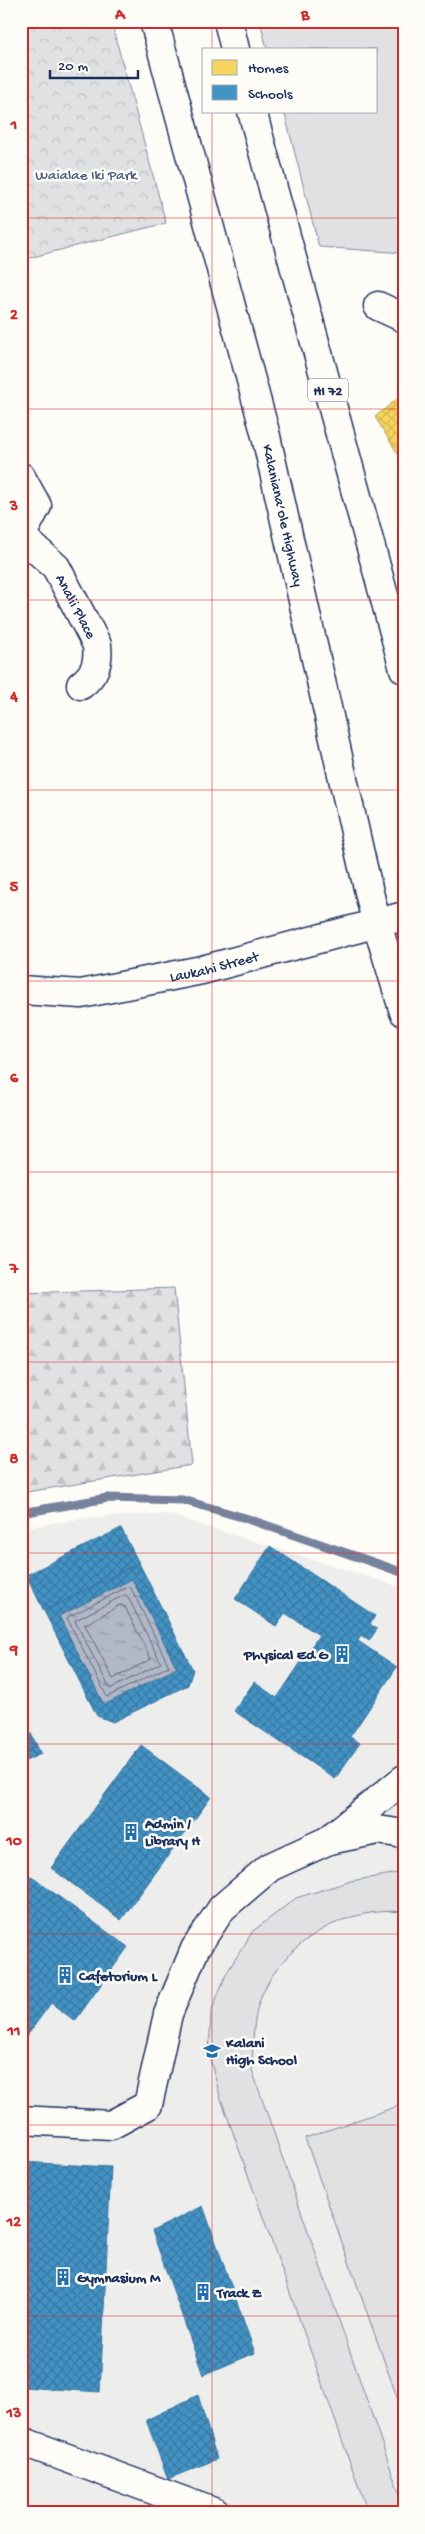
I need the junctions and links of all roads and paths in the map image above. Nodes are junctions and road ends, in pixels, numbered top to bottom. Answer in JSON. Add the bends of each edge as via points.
{"nodes":[{"id":1,"x":154,"y":21,"type":"edge"},
{"id":2,"x":228,"y":21,"type":"edge"},
{"id":3,"x":235,"y":48,"type":"edge"},
{"id":4,"x":252,"y":112,"type":"edge"},
{"id":5,"x":404,"y":170,"type":"edge"},
{"id":6,"x":404,"y":228,"type":"edge"},
{"id":7,"x":378,"y":306,"type":"dead end"},
{"id":8,"x":404,"y":318,"type":"edge"},
{"id":9,"x":21,"y":477,"type":"edge"},
{"id":10,"x":21,"y":536,"type":"edge"},
{"id":11,"x":404,"y":669,"type":"edge"},
{"id":12,"x":81,"y":685,"type":"dead end"},
{"id":13,"x":404,"y":916,"type":"edge"},
{"id":14,"x":376,"y":921,"type":"junction"},
{"id":15,"x":21,"y":990,"type":"edge"},
{"id":16,"x":404,"y":1012,"type":"edge"},
{"id":17,"x":404,"y":1779,"type":"edge"},
{"id":18,"x":404,"y":1834,"type":"edge"},
{"id":19,"x":329,"y":1840,"type":"junction"},
{"id":20,"x":21,"y":2120,"type":"edge"},
{"id":21,"x":21,"y":2442,"type":"edge"},
{"id":22,"x":216,"y":2513,"type":"edge"}],
"edges":[{"from":1,"to":14,"type":"main road","name":"Kalaniana’ole Highway","via":[[265,432]]},
{"from":2,"to":3,"type":"main road"},
{"from":4,"to":11,"type":"main road","number":"HI 72"},
{"from":5,"to":6,"type":"path"},
{"from":7,"to":8,"type":"main road"},
{"from":9,"to":10,"type":"main road","via":[[37,506]]},
{"from":10,"to":12,"type":"main road","name":"Analii Place","via":[[56,567],[97,645],[96,668]]},
{"from":13,"to":14,"type":"main road","name":"Laukahi Street"},
{"from":14,"to":15,"type":"main road","name":"Laukahi Street","via":[[202,970],[81,994]]},
{"from":14,"to":16,"type":"main road","name":"Kalaniana’ole Highway"},
{"from":17,"to":19,"type":"main road"},
{"from":18,"to":19,"type":"main road","via":[[378,1830]]},
{"from":19,"to":20,"type":"main road","via":[[270,1867],[222,1908],[196,1949],[168,2014],[148,2105],[111,2125]]},
{"from":21,"to":22,"type":"main road"}]}
